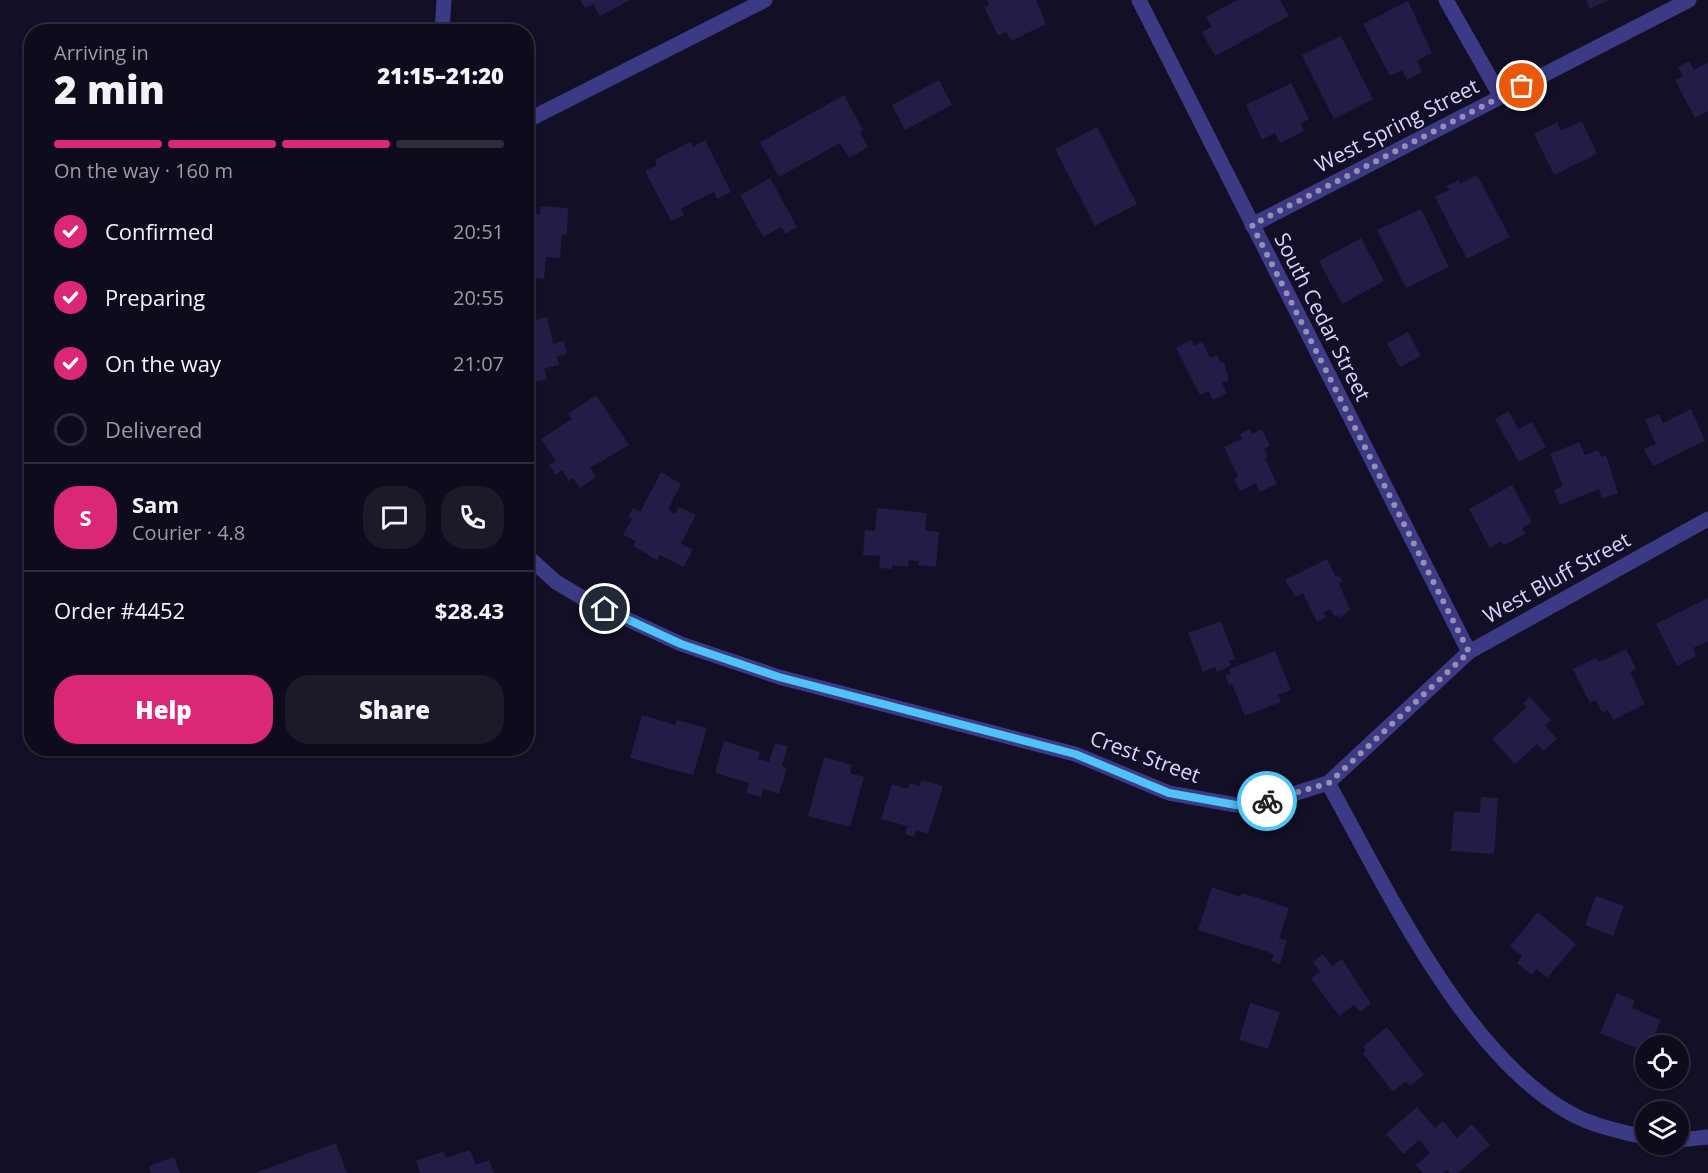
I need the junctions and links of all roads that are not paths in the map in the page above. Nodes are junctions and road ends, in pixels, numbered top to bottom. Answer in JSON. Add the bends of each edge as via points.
{"nodes":[{"id":1,"x":444,"y":0,"type":"edge"},
{"id":2,"x":765,"y":0,"type":"edge"},
{"id":3,"x":1139,"y":0,"type":"edge"},
{"id":4,"x":1446,"y":0,"type":"edge"},
{"id":5,"x":1689,"y":0,"type":"edge"},
{"id":6,"x":442,"y":24,"type":"edge"},
{"id":7,"x":1501,"y":97,"type":"junction"},
{"id":8,"x":534,"y":117,"type":"edge"},
{"id":9,"x":1252,"y":225,"type":"junction"},
{"id":10,"x":1708,"y":519,"type":"edge"},
{"id":11,"x":534,"y":562,"type":"edge"},
{"id":12,"x":1469,"y":652,"type":"junction"},
{"id":13,"x":1329,"y":783,"type":"junction"},
{"id":14,"x":1635,"y":1135,"type":"edge"},
{"id":15,"x":1708,"y":1137,"type":"edge"},
{"id":16,"x":1689,"y":1139,"type":"edge"}],
"edges":[{"from":1,"to":6,"type":"street"},
{"from":2,"to":8,"type":"street"},
{"from":3,"to":9,"type":"street","name":"South Cedar Street"},
{"from":4,"to":7,"type":"street"},
{"from":5,"to":7,"type":"street","name":"West Spring Street"},
{"from":7,"to":9,"type":"street","name":"West Spring Street"},
{"from":9,"to":12,"type":"street","name":"South Cedar Street"},
{"from":10,"to":12,"type":"street","name":"West Bluff Street"},
{"from":11,"to":13,"type":"street","name":"Crest Street","via":[[556,582],[586,600],[681,644],[779,677],[1075,754],[1169,793],[1236,805],[1274,800]]},
{"from":12,"to":13,"type":"street","name":"West Bluff Street"},
{"from":13,"to":14,"type":"street","via":[[1416,941],[1496,1054],[1551,1100],[1583,1119]]},
{"from":15,"to":16,"type":"street"}]}
